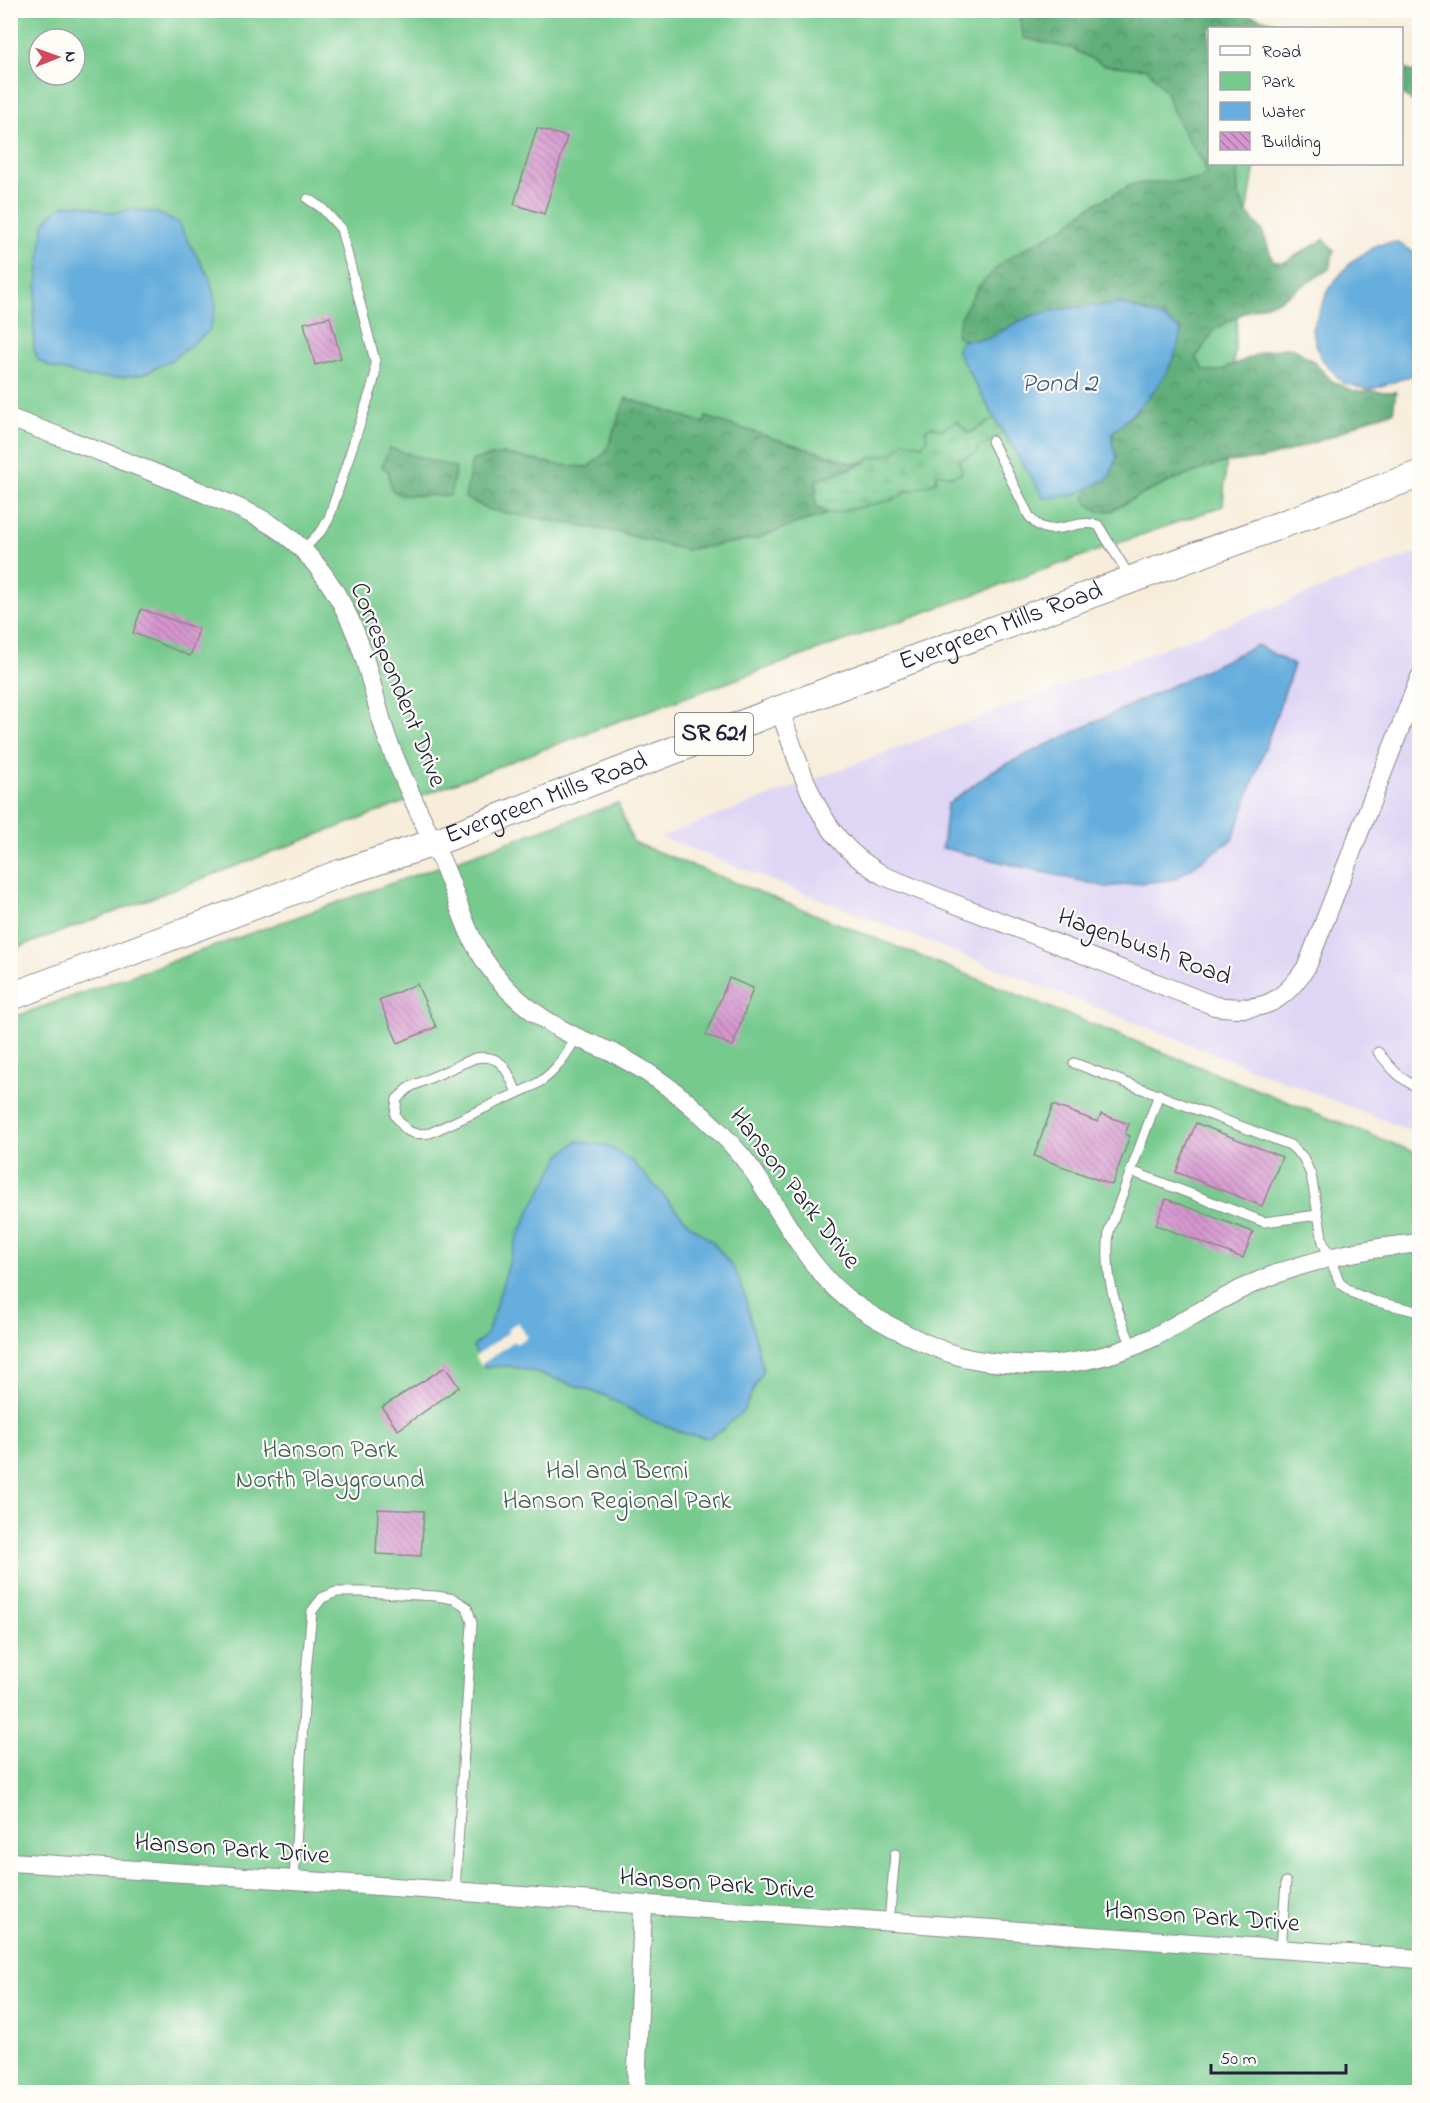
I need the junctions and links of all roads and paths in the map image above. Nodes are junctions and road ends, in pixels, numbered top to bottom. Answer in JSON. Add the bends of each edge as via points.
{"nodes":[{"id":1,"x":308,"y":199,"type":"dead end"},
{"id":2,"x":10,"y":418,"type":"edge"},
{"id":3,"x":992,"y":441,"type":"dead end"},
{"id":4,"x":1419,"y":474,"type":"edge"},
{"id":5,"x":303,"y":550,"type":"junction"},
{"id":6,"x":1132,"y":579,"type":"junction"},
{"id":7,"x":1419,"y":677,"type":"edge"},
{"id":8,"x":780,"y":710,"type":"junction"},
{"id":9,"x":433,"y":843,"type":"junction"},
{"id":10,"x":10,"y":997,"type":"edge"},
{"id":11,"x":577,"y":1037,"type":"junction"},
{"id":12,"x":1378,"y":1052,"type":"dead end"},
{"id":13,"x":1074,"y":1063,"type":"dead end"},
{"id":14,"x":1419,"y":1088,"type":"edge"},
{"id":15,"x":517,"y":1094,"type":"junction"},
{"id":16,"x":1159,"y":1094,"type":"junction"},
{"id":17,"x":1131,"y":1171,"type":"junction"},
{"id":18,"x":1318,"y":1215,"type":"junction"},
{"id":19,"x":1419,"y":1243,"type":"edge"},
{"id":20,"x":1329,"y":1258,"type":"junction"},
{"id":21,"x":1419,"y":1312,"type":"edge"},
{"id":22,"x":1132,"y":1346,"type":"junction"},
{"id":23,"x":895,"y":1854,"type":"dead end"},
{"id":24,"x":10,"y":1862,"type":"edge"},
{"id":25,"x":294,"y":1880,"type":"junction"},
{"id":26,"x":1287,"y":1882,"type":"dead end"},
{"id":27,"x":455,"y":1891,"type":"junction"},
{"id":28,"x":643,"y":1906,"type":"junction"},
{"id":29,"x":890,"y":1923,"type":"junction"},
{"id":30,"x":1281,"y":1949,"type":"junction"},
{"id":31,"x":1419,"y":1959,"type":"edge"},
{"id":32,"x":636,"y":2092,"type":"edge"}],
"edges":[{"from":1,"to":5,"type":"lane","via":[[341,229],[372,346],[375,375],[329,518]]},
{"from":2,"to":5,"type":"street","name":"Correspondent Drive","via":[[133,463],[248,512],[283,531]]},
{"from":3,"to":6,"type":"lane","via":[[1036,526],[1049,530],[1088,522],[1098,525]]},
{"from":4,"to":6,"type":"main road","name":"Evergreen Mills Road","number":"SR 621"},
{"from":5,"to":9,"type":"street","name":"Correspondent Drive","via":[[336,593],[353,629],[388,740]]},
{"from":6,"to":8,"type":"main road","name":"Evergreen Mills Road","number":"SR 621"},
{"from":7,"to":8,"type":"street","name":"Hagenbush Road","via":[[1307,966],[1279,999],[1240,1010],[1215,1006],[884,876],[856,856],[829,826],[805,781]]},
{"from":8,"to":9,"type":"main road","name":"Evergreen Mills Road","number":"SR 621"},
{"from":9,"to":10,"type":"main road","name":"Evergreen Mills Road","number":"SR 621","via":[[341,873]]},
{"from":9,"to":11,"type":"street","name":"Hanson Park Drive","via":[[461,916],[497,978],[536,1014]]},
{"from":11,"to":15,"type":"lane","via":[[548,1078]]},
{"from":11,"to":22,"type":"street","name":"Hanson Park Drive","via":[[640,1068],[705,1117],[751,1168],[820,1272],[856,1305],[895,1327],[958,1355],[1021,1365],[1059,1364]]},
{"from":12,"to":14,"type":"lane","via":[[1392,1070]]},
{"from":13,"to":16,"type":"lane"},
{"from":15,"to":15,"type":"lane","via":[[418,1135],[404,1129],[395,1115],[397,1099],[410,1087],[484,1057],[506,1067]]},
{"from":16,"to":17,"type":"lane"},
{"from":16,"to":18,"type":"lane","via":[[1290,1144],[1303,1157],[1311,1175]]},
{"from":17,"to":18,"type":"lane","via":[[1264,1222]]},
{"from":17,"to":22,"type":"lane","via":[[1109,1231],[1107,1272]]},
{"from":18,"to":20,"type":"lane"},
{"from":19,"to":20,"type":"street","name":"Hanson Park Drive"},
{"from":20,"to":21,"type":"lane","via":[[1340,1283],[1353,1293]]},
{"from":20,"to":22,"type":"street","name":"Hanson Park Drive","via":[[1263,1279]]},
{"from":23,"to":29,"type":"lane"},
{"from":24,"to":25,"type":"street","name":"Hanson Park Drive"},
{"from":25,"to":27,"type":"street","name":"Hanson Park Drive"},
{"from":25,"to":27,"type":"lane","via":[[312,1611],[322,1598],[336,1592],[436,1596],[454,1599],[467,1607],[472,1623]]},
{"from":26,"to":30,"type":"lane"},
{"from":27,"to":28,"type":"street","name":"Hanson Park Drive"},
{"from":28,"to":29,"type":"street","name":"Hanson Park Drive"},
{"from":28,"to":32,"type":"street"},
{"from":29,"to":30,"type":"street","name":"Hanson Park Drive"},
{"from":30,"to":31,"type":"street","name":"Hanson Park Drive"}]}
